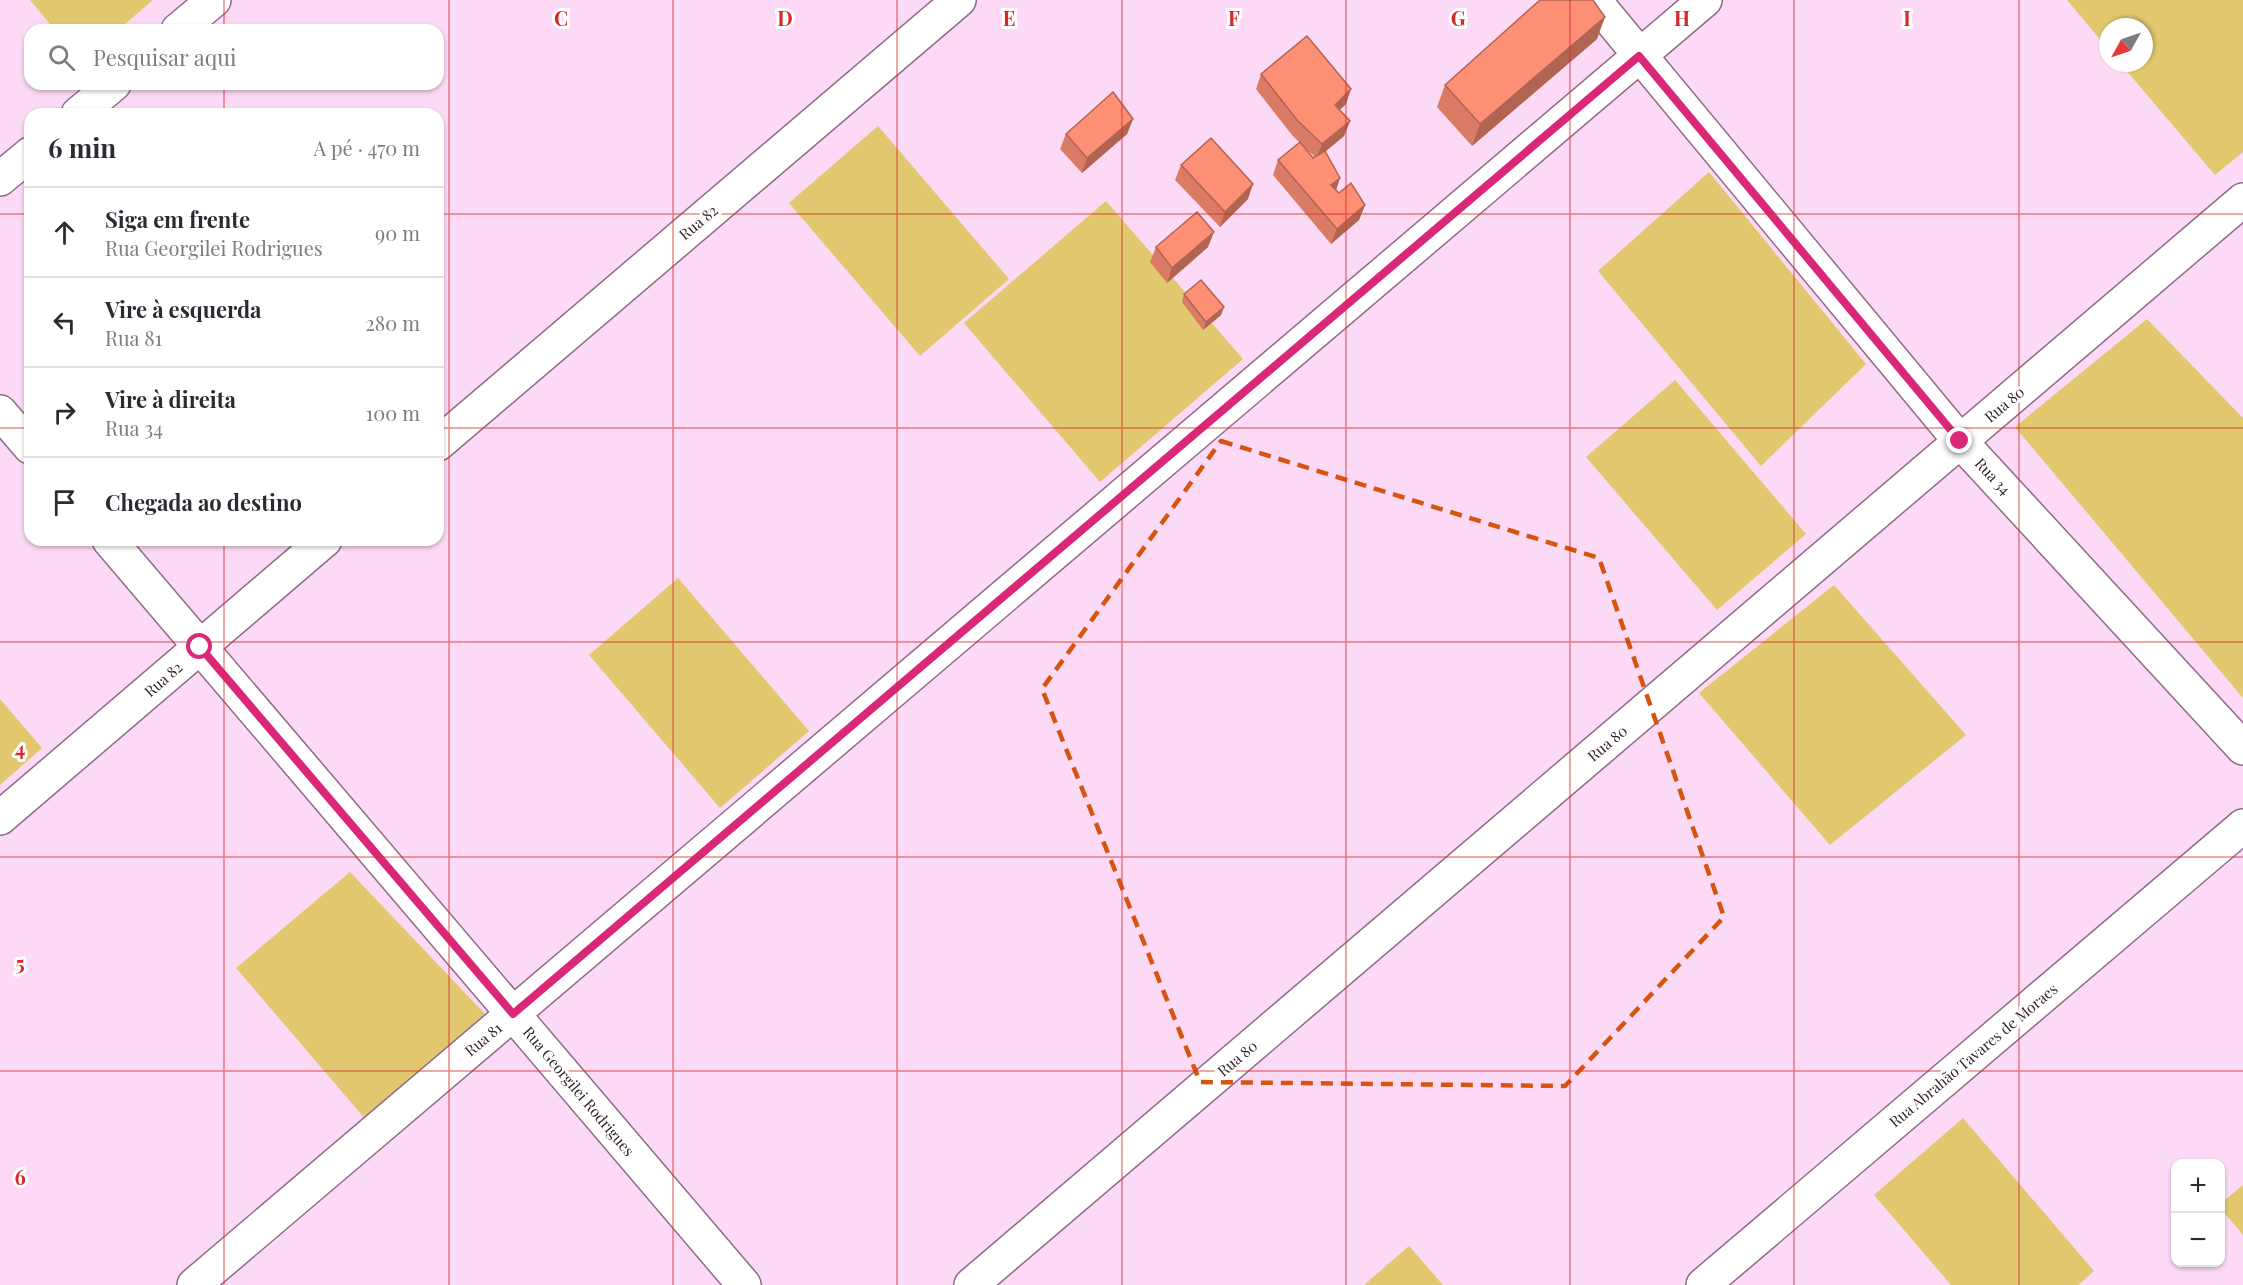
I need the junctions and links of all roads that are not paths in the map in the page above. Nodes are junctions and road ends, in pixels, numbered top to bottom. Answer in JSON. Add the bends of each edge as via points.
{"nodes":[{"id":1,"x":214,"y":0,"type":"edge"},
{"id":2,"x":958,"y":0,"type":"edge"},
{"id":3,"x":1594,"y":0,"type":"edge"},
{"id":4,"x":1705,"y":0,"type":"edge"},
{"id":5,"x":185,"y":24,"type":"edge"},
{"id":6,"x":1639,"y":56,"type":"junction"},
{"id":7,"x":107,"y":90,"type":"edge"},
{"id":8,"x":85,"y":108,"type":"edge"},
{"id":9,"x":24,"y":159,"type":"edge"},
{"id":10,"x":0,"y":179,"type":"edge"},
{"id":11,"x":2243,"y":200,"type":"edge"},
{"id":12,"x":0,"y":412,"type":"edge"},
{"id":13,"x":444,"y":439,"type":"edge"},
{"id":14,"x":24,"y":440,"type":"edge"},
{"id":15,"x":1960,"y":441,"type":"junction"},
{"id":16,"x":114,"y":546,"type":"edge"},
{"id":17,"x":318,"y":546,"type":"edge"},
{"id":18,"x":200,"y":647,"type":"junction"},
{"id":19,"x":2243,"y":748,"type":"edge"},
{"id":20,"x":0,"y":818,"type":"edge"},
{"id":21,"x":2243,"y":826,"type":"edge"},
{"id":22,"x":513,"y":1014,"type":"junction"},
{"id":23,"x":194,"y":1285,"type":"edge"},
{"id":24,"x":744,"y":1285,"type":"edge"},
{"id":25,"x":971,"y":1285,"type":"edge"},
{"id":26,"x":1703,"y":1285,"type":"edge"}],
"edges":[{"from":1,"to":5,"type":"street"},
{"from":2,"to":13,"type":"street","name":"Rua 82"},
{"from":3,"to":6,"type":"street","name":"Rua 34"},
{"from":4,"to":6,"type":"street","name":"Rua 81"},
{"from":6,"to":15,"type":"street","name":"Rua 34"},
{"from":6,"to":22,"type":"street","name":"Rua 81"},
{"from":7,"to":8,"type":"street"},
{"from":9,"to":10,"type":"street"},
{"from":11,"to":15,"type":"street","name":"Rua 80"},
{"from":12,"to":14,"type":"street"},
{"from":15,"to":19,"type":"street","name":"Rua 34"},
{"from":15,"to":25,"type":"street","name":"Rua 80"},
{"from":16,"to":18,"type":"street","name":"Rua Georgilei Rodrigues"},
{"from":17,"to":18,"type":"street","name":"Rua 82"},
{"from":18,"to":20,"type":"street","name":"Rua 82"},
{"from":18,"to":22,"type":"street","name":"Rua Georgilei Rodrigues"},
{"from":21,"to":26,"type":"street","name":"Rua Abrahão Tavares de Moraes"},
{"from":22,"to":23,"type":"street","name":"Rua 81"},
{"from":22,"to":24,"type":"street","name":"Rua Georgilei Rodrigues"}]}
